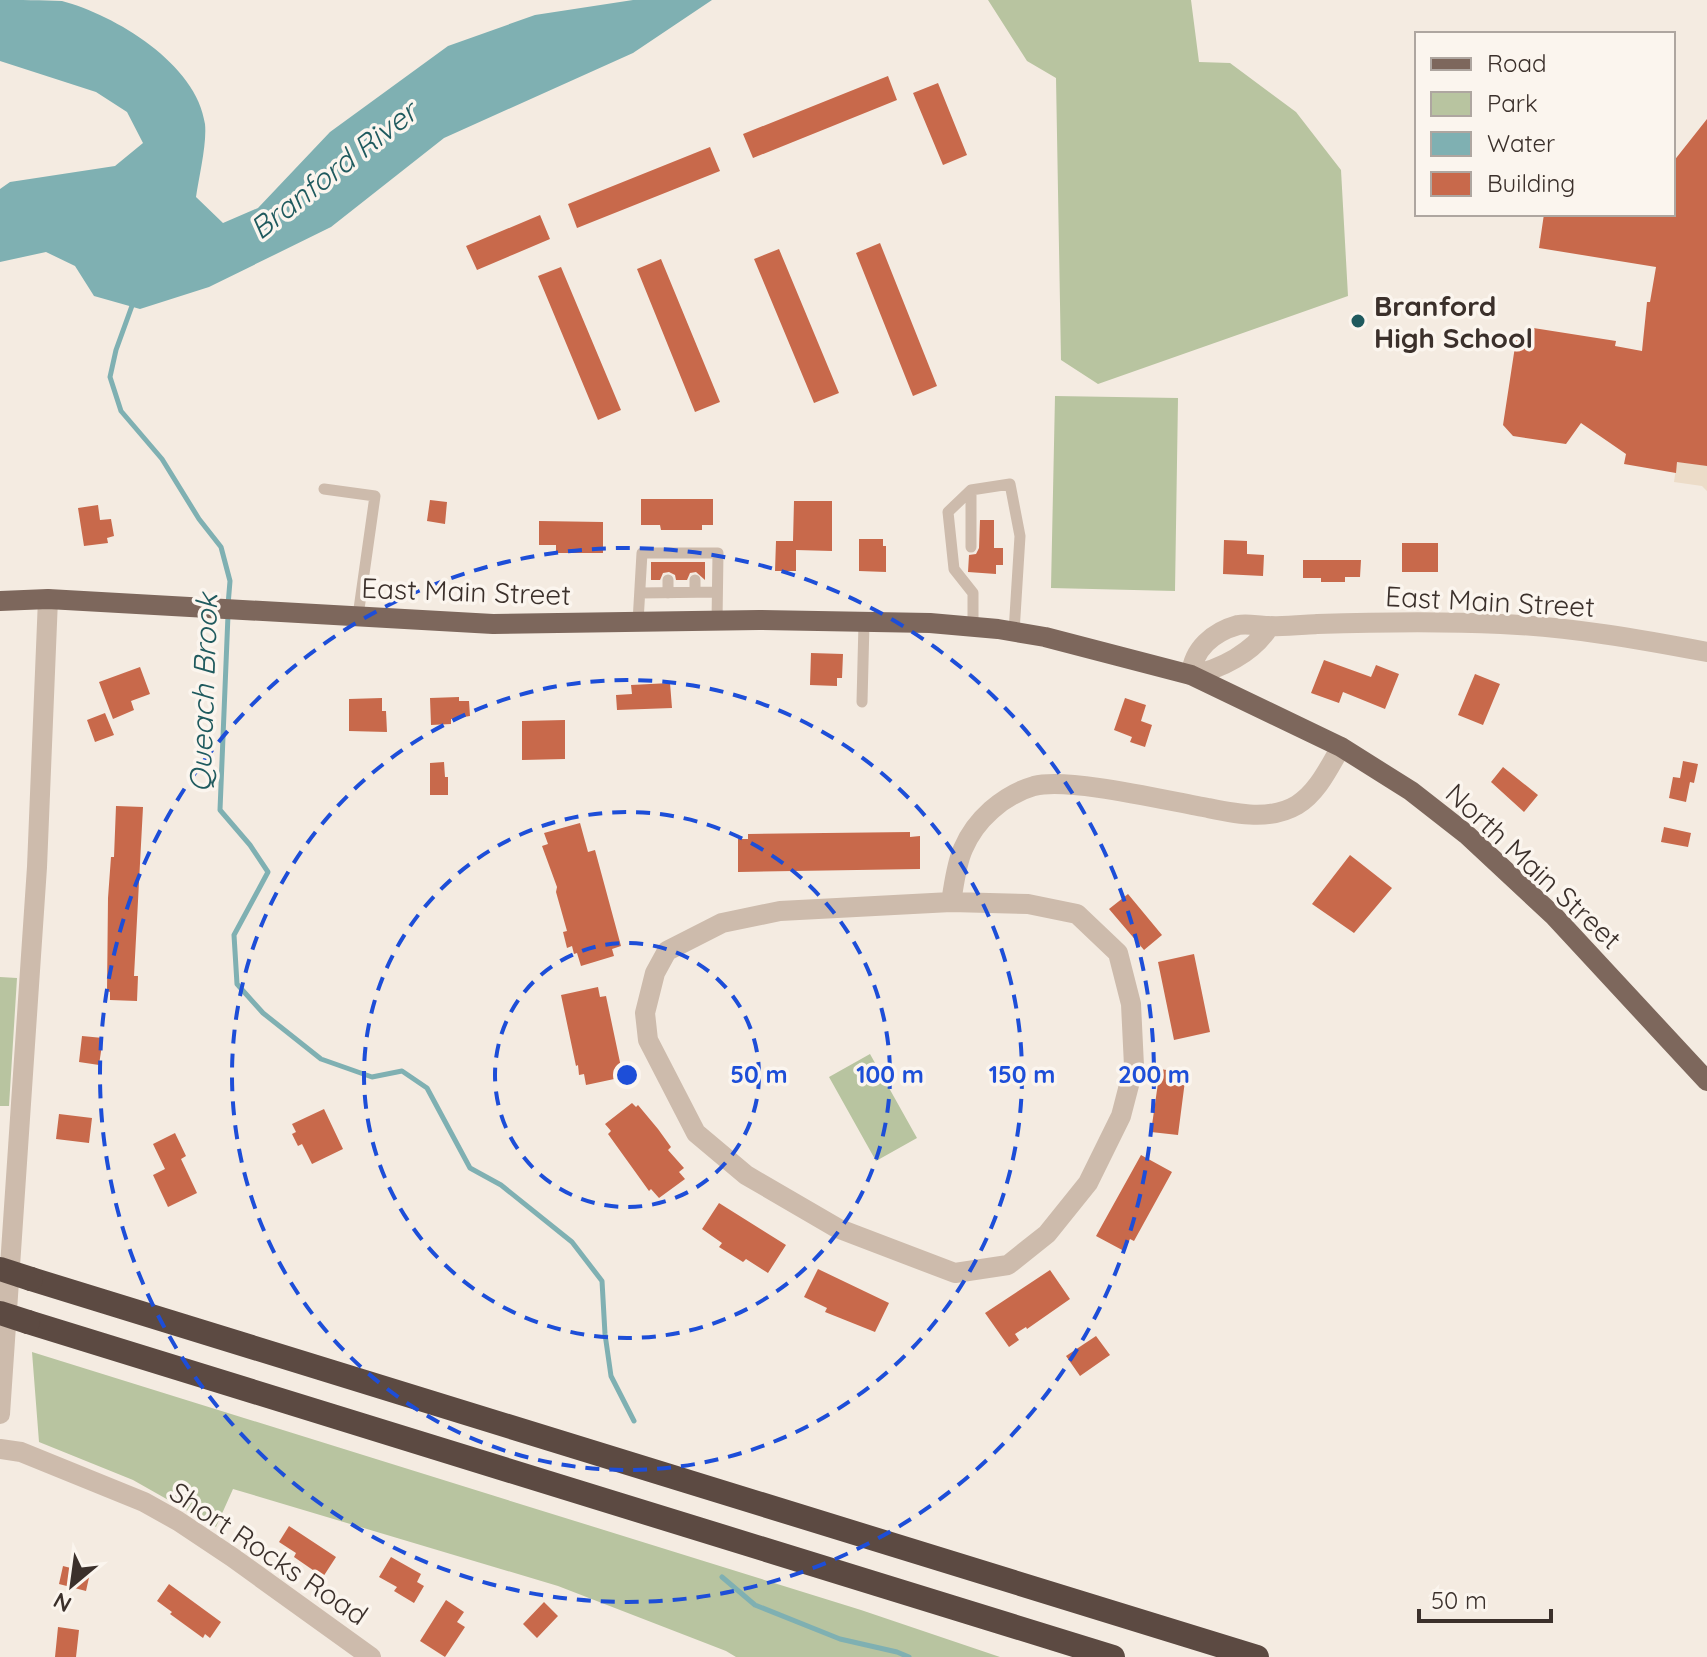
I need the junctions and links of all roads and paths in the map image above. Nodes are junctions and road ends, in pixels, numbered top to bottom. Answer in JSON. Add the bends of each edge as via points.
{"nodes":[{"id":1,"x":324,"y":489,"type":"dead end"},
{"id":2,"x":971,"y":490,"type":"junction"},
{"id":3,"x":971,"y":547,"type":"dead end"},
{"id":4,"x":668,"y":580,"type":"dead end"},
{"id":5,"x":717,"y":592,"type":"junction"},
{"id":6,"x":640,"y":593,"type":"junction"},
{"id":7,"x":668,"y":593,"type":"junction"},
{"id":8,"x":48,"y":599,"type":"junction"},
{"id":9,"x":0,"y":601,"type":"edge"},
{"id":10,"x":358,"y":616,"type":"junction"},
{"id":11,"x":717,"y":621,"type":"junction"},
{"id":12,"x":638,"y":622,"type":"junction"},
{"id":13,"x":864,"y":623,"type":"junction"},
{"id":14,"x":930,"y":623,"type":"joint"},
{"id":15,"x":973,"y":627,"type":"junction"},
{"id":16,"x":1269,"y":627,"type":"junction"},
{"id":17,"x":1014,"y":632,"type":"junction"},
{"id":18,"x":1707,"y":652,"type":"edge"},
{"id":19,"x":1191,"y":675,"type":"junction"},
{"id":20,"x":862,"y":702,"type":"dead end"},
{"id":21,"x":1341,"y":747,"type":"junction"},
{"id":22,"x":951,"y":902,"type":"junction"},
{"id":23,"x":1707,"y":1081,"type":"edge"},
{"id":24,"x":0,"y":1269,"type":"edge"},
{"id":25,"x":0,"y":1313,"type":"edge"},
{"id":26,"x":0,"y":1414,"type":"edge"},
{"id":27,"x":0,"y":1449,"type":"edge"},
{"id":28,"x":371,"y":1657,"type":"edge"},
{"id":29,"x":1113,"y":1657,"type":"edge"},
{"id":30,"x":1257,"y":1657,"type":"edge"}],
"edges":[{"from":1,"to":10,"type":"lane","via":[[375,496]]},
{"from":2,"to":3,"type":"lane"},
{"from":2,"to":15,"type":"lane","via":[[948,512],[954,569],[968,577],[973,593]]},
{"from":2,"to":17,"type":"lane","via":[[1010,484],[1020,536]]},
{"from":4,"to":7,"type":"lane"},
{"from":5,"to":6,"type":"lane","via":[[718,553],[642,553]]},
{"from":5,"to":7,"type":"lane","via":[[695,586]]},
{"from":5,"to":11,"type":"lane"},
{"from":6,"to":7,"type":"lane"},
{"from":6,"to":12,"type":"lane"},
{"from":8,"to":9,"type":"main road","name":"East Main Street"},
{"from":8,"to":10,"type":"main road","name":"East Main Street"},
{"from":8,"to":26,"type":"street","via":[[37,867]]},
{"from":10,"to":12,"type":"main road","name":"East Main Street","via":[[493,624]]},
{"from":11,"to":12,"type":"main road","name":"East Main Street"},
{"from":11,"to":13,"type":"main road","name":"East Main Street"},
{"from":13,"to":14,"type":"main road","name":"East Main Street"},
{"from":13,"to":20,"type":"lane"},
{"from":14,"to":15,"type":"main road","name":"North Main Street"},
{"from":15,"to":17,"type":"main road","name":"North Main Street"},
{"from":16,"to":18,"type":"street","name":"East Main Street","via":[[1504,624]]},
{"from":16,"to":19,"type":"street","via":[[1254,645],[1217,668]]},
{"from":16,"to":19,"type":"street","name":"East Main Street","via":[[1238,625],[1216,635],[1196,654]]},
{"from":17,"to":19,"type":"main road","name":"North Main Street"},
{"from":19,"to":21,"type":"main road","name":"North Main Street"},
{"from":21,"to":22,"type":"street","via":[[1319,784],[1281,812],[1230,812],[1070,784],[1033,786],[1002,801],[971,834]]},
{"from":21,"to":23,"type":"main road","name":"North Main Street","via":[[1411,791],[1486,853],[1554,916]]},
{"from":22,"to":22,"type":"street","via":[[780,911],[722,923],[667,951],[645,1013],[648,1040],[696,1133],[736,1166],[837,1228],[955,1273],[1008,1265],[1047,1234],[1088,1183],[1121,1116],[1134,1066],[1131,1004],[1118,953],[1077,914],[1028,904]]},
{"from":24,"to":30,"type":"highway","bridge":true},
{"from":25,"to":29,"type":"highway","bridge":true},
{"from":27,"to":28,"type":"street","name":"Short Rocks Road","via":[[21,1452],[166,1514]]}]}
